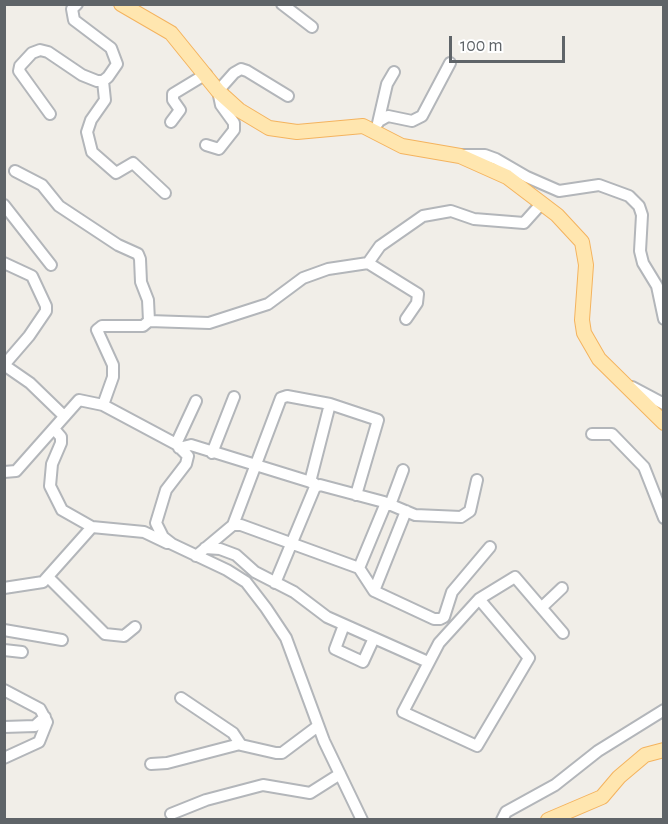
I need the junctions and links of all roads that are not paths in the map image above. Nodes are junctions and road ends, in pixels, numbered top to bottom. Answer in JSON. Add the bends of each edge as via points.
{"nodes":[{"id":1,"x":77,"y":4,"type":"edge"},
{"id":2,"x":121,"y":4,"type":"edge"},
{"id":3,"x":140,"y":4,"type":"edge"},
{"id":4,"x":282,"y":4,"type":"edge"},
{"id":5,"x":312,"y":27,"type":"dead end"},
{"id":6,"x":171,"y":33,"type":"junction"},
{"id":7,"x":450,"y":63,"type":"dead end"},
{"id":8,"x":394,"y":72,"type":"dead end"},
{"id":9,"x":206,"y":74,"type":"junction"},
{"id":10,"x":103,"y":81,"type":"junction"},
{"id":11,"x":218,"y":91,"type":"junction"},
{"id":12,"x":288,"y":96,"type":"dead end"},
{"id":13,"x":50,"y":114,"type":"dead end"},
{"id":14,"x":171,"y":122,"type":"dead end"},
{"id":15,"x":377,"y":125,"type":"junction"},
{"id":16,"x":206,"y":145,"type":"dead end"},
{"id":17,"x":451,"y":154,"type":"junction"},
{"id":18,"x":15,"y":171,"type":"dead end"},
{"id":19,"x":165,"y":193,"type":"dead end"},
{"id":20,"x":541,"y":204,"type":"junction"},
{"id":21,"x":4,"y":205,"type":"edge"},
{"id":22,"x":4,"y":263,"type":"edge"},
{"id":23,"x":368,"y":263,"type":"junction"},
{"id":24,"x":51,"y":266,"type":"dead end"},
{"id":25,"x":406,"y":319,"type":"dead end"},
{"id":26,"x":663,"y":319,"type":"edge"},
{"id":27,"x":149,"y":321,"type":"junction"},
{"id":28,"x":4,"y":365,"type":"edge"},
{"id":29,"x":618,"y":380,"type":"junction"},
{"id":30,"x":234,"y":397,"type":"dead end"},
{"id":31,"x":196,"y":401,"type":"dead end"},
{"id":32,"x":330,"y":404,"type":"junction"},
{"id":33,"x":663,"y":404,"type":"edge"},
{"id":34,"x":104,"y":405,"type":"junction"},
{"id":35,"x":64,"y":416,"type":"junction"},
{"id":36,"x":663,"y":423,"type":"edge"},
{"id":37,"x":55,"y":430,"type":"junction"},
{"id":38,"x":592,"y":434,"type":"dead end"},
{"id":39,"x":177,"y":446,"type":"junction"},
{"id":40,"x":212,"y":453,"type":"junction"},
{"id":41,"x":256,"y":466,"type":"junction"},
{"id":42,"x":404,"y":470,"type":"dead end"},
{"id":43,"x":4,"y":472,"type":"edge"},
{"id":44,"x":477,"y":480,"type":"dead end"},
{"id":45,"x":315,"y":484,"type":"junction"},
{"id":46,"x":357,"y":495,"type":"junction"},
{"id":47,"x":388,"y":504,"type":"junction"},
{"id":48,"x":406,"y":511,"type":"junction"},
{"id":49,"x":663,"y":518,"type":"edge"},
{"id":50,"x":233,"y":525,"type":"junction"},
{"id":51,"x":92,"y":527,"type":"junction"},
{"id":52,"x":293,"y":544,"type":"junction"},
{"id":53,"x":490,"y":547,"type":"dead end"},
{"id":54,"x":205,"y":548,"type":"junction"},
{"id":55,"x":184,"y":550,"type":"junction"},
{"id":56,"x":196,"y":556,"type":"junction"},
{"id":57,"x":359,"y":568,"type":"junction"},
{"id":58,"x":49,"y":578,"type":"junction"},
{"id":59,"x":275,"y":583,"type":"junction"},
{"id":60,"x":4,"y":588,"type":"edge"},
{"id":61,"x":562,"y":588,"type":"dead end"},
{"id":62,"x":374,"y":591,"type":"junction"},
{"id":63,"x":479,"y":599,"type":"junction"},
{"id":64,"x":542,"y":607,"type":"junction"},
{"id":65,"x":344,"y":625,"type":"junction"},
{"id":66,"x":135,"y":627,"type":"dead end"},
{"id":67,"x":4,"y":630,"type":"edge"},
{"id":68,"x":562,"y":633,"type":"dead end"},
{"id":69,"x":374,"y":638,"type":"junction"},
{"id":70,"x":62,"y":640,"type":"dead end"},
{"id":71,"x":4,"y":650,"type":"edge"},
{"id":72,"x":22,"y":652,"type":"dead end"},
{"id":73,"x":428,"y":662,"type":"junction"},
{"id":74,"x":4,"y":690,"type":"edge"},
{"id":75,"x":181,"y":698,"type":"dead end"},
{"id":76,"x":663,"y":710,"type":"edge"},
{"id":77,"x":45,"y":717,"type":"junction"},
{"id":78,"x":318,"y":726,"type":"junction"},
{"id":79,"x":4,"y":727,"type":"edge"},
{"id":80,"x":240,"y":744,"type":"junction"},
{"id":81,"x":663,"y":750,"type":"edge"},
{"id":82,"x":4,"y":759,"type":"edge"},
{"id":83,"x":151,"y":764,"type":"dead end"},
{"id":84,"x":340,"y":774,"type":"junction"},
{"id":85,"x":580,"y":813,"type":"edge"},
{"id":86,"x":171,"y":814,"type":"dead end"},
{"id":87,"x":362,"y":819,"type":"edge"},
{"id":88,"x":502,"y":819,"type":"edge"},
{"id":89,"x":548,"y":819,"type":"edge"}],
"edges":[{"from":1,"to":10,"type":"street","via":[[72,9],[74,20],[116,56],[114,71]]},
{"from":2,"to":6,"type":"main road"},
{"from":3,"to":6,"type":"main road"},
{"from":4,"to":5,"type":"street"},
{"from":6,"to":9,"type":"main road"},
{"from":7,"to":15,"type":"street","via":[[422,116],[412,121],[388,116]]},
{"from":8,"to":15,"type":"street","via":[[387,84]]},
{"from":9,"to":11,"type":"main road"},
{"from":9,"to":14,"type":"street","via":[[174,94],[180,110]]},
{"from":10,"to":13,"type":"street","via":[[89,78],[48,52],[32,53],[19,71]]},
{"from":10,"to":19,"type":"street","via":[[105,100],[87,132],[92,152],[116,173],[133,163]]},
{"from":11,"to":12,"type":"street","via":[[241,69]]},
{"from":11,"to":15,"type":"main road","via":[[256,122],[279,131]]},
{"from":11,"to":16,"type":"street","via":[[234,130],[219,149]]},
{"from":15,"to":17,"type":"main road","via":[[409,148]]},
{"from":17,"to":20,"type":"main road","via":[[507,177]]},
{"from":17,"to":26,"type":"street","via":[[485,155],[559,191],[599,185],[629,196],[642,215],[640,251],[657,286]]},
{"from":18,"to":27,"type":"street","via":[[42,185],[67,212],[138,255],[151,313]]},
{"from":20,"to":23,"type":"street","via":[[524,223],[474,219],[451,211],[423,216],[380,246]]},
{"from":20,"to":29,"type":"main road","via":[[582,242],[586,265],[584,333]]},
{"from":21,"to":24,"type":"street"},
{"from":22,"to":28,"type":"street","via":[[32,276],[46,311]]},
{"from":23,"to":25,"type":"street","via":[[418,294]]},
{"from":23,"to":27,"type":"street","via":[[328,269],[303,278],[268,304],[209,323]]},
{"from":27,"to":34,"type":"street","via":[[143,326],[102,326],[97,330],[113,365]]},
{"from":28,"to":35,"type":"street","via":[[30,383]]},
{"from":29,"to":33,"type":"street"},
{"from":29,"to":36,"type":"main road"},
{"from":30,"to":40,"type":"street"},
{"from":31,"to":39,"type":"street"},
{"from":32,"to":41,"type":"street","via":[[281,398]]},
{"from":32,"to":45,"type":"street"},
{"from":32,"to":46,"type":"street","via":[[378,420]]},
{"from":34,"to":35,"type":"street","via":[[79,400]]},
{"from":34,"to":39,"type":"street"},
{"from":35,"to":37,"type":"street"},
{"from":37,"to":43,"type":"street","via":[[16,471]]},
{"from":37,"to":51,"type":"street","via":[[61,443],[50,475],[53,496],[68,515]]},
{"from":38,"to":49,"type":"street","via":[[612,434],[644,467]]},
{"from":39,"to":40,"type":"street","via":[[191,445]]},
{"from":39,"to":55,"type":"street","via":[[188,456],[186,465],[166,490],[156,523],[163,537]]},
{"from":40,"to":41,"type":"street"},
{"from":41,"to":45,"type":"street"},
{"from":41,"to":50,"type":"street"},
{"from":42,"to":47,"type":"street"},
{"from":44,"to":48,"type":"street","via":[[467,514],[427,517]]},
{"from":45,"to":46,"type":"street"},
{"from":45,"to":52,"type":"street"},
{"from":46,"to":47,"type":"street"},
{"from":47,"to":48,"type":"street"},
{"from":47,"to":57,"type":"street"},
{"from":48,"to":62,"type":"street"},
{"from":50,"to":52,"type":"street"},
{"from":50,"to":54,"type":"street"},
{"from":51,"to":55,"type":"street","via":[[144,532]]},
{"from":51,"to":58,"type":"street"},
{"from":52,"to":57,"type":"street"},
{"from":52,"to":59,"type":"street"},
{"from":53,"to":62,"type":"street","via":[[452,592],[440,619]]},
{"from":54,"to":56,"type":"street"},
{"from":54,"to":59,"type":"street","via":[[236,555]]},
{"from":55,"to":56,"type":"street"},
{"from":56,"to":78,"type":"street","via":[[246,582],[266,608],[286,638]]},
{"from":57,"to":62,"type":"street"},
{"from":58,"to":60,"type":"street","via":[[36,584]]},
{"from":58,"to":66,"type":"street","via":[[105,634],[124,636]]},
{"from":59,"to":65,"type":"street"},
{"from":61,"to":64,"type":"street"},
{"from":63,"to":64,"type":"street","via":[[515,577]]},
{"from":63,"to":73,"type":"street","via":[[445,636]]},
{"from":63,"to":73,"type":"street","via":[[529,658],[477,746],[403,712]]},
{"from":64,"to":68,"type":"street"},
{"from":65,"to":69,"type":"street"},
{"from":65,"to":69,"type":"street","via":[[335,649],[363,662]]},
{"from":67,"to":70,"type":"street"},
{"from":69,"to":73,"type":"street"},
{"from":71,"to":72,"type":"street"},
{"from":74,"to":77,"type":"street","via":[[40,709]]},
{"from":75,"to":80,"type":"street","via":[[233,733]]},
{"from":76,"to":88,"type":"street","via":[[598,751],[555,785],[506,812]]},
{"from":77,"to":79,"type":"street","via":[[35,726]]},
{"from":77,"to":82,"type":"street","via":[[45,732],[39,742]]},
{"from":78,"to":80,"type":"street","via":[[282,753]]},
{"from":78,"to":84,"type":"street"},
{"from":80,"to":83,"type":"street","via":[[167,764]]},
{"from":81,"to":85,"type":"main road","via":[[645,754]]},
{"from":84,"to":86,"type":"street","via":[[310,793],[263,785]]},
{"from":84,"to":87,"type":"street"},
{"from":85,"to":89,"type":"main road"}]}
